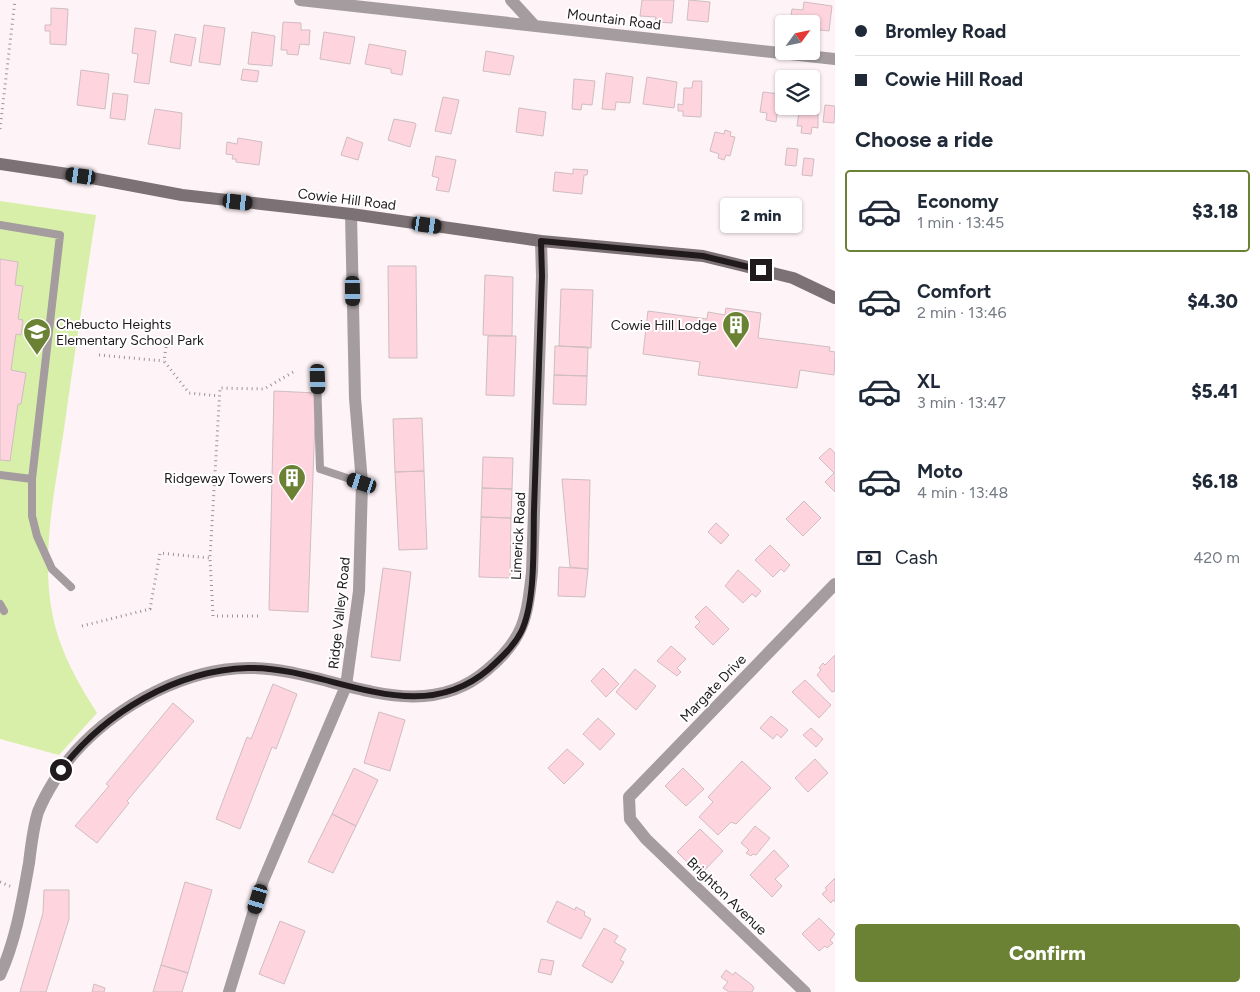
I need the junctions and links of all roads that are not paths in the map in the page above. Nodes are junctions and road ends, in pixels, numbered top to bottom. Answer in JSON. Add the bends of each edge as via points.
{"nodes":[{"id":1,"x":300,"y":0,"type":"edge"},
{"id":2,"x":511,"y":0,"type":"edge"},
{"id":3,"x":534,"y":25,"type":"junction"},
{"id":4,"x":835,"y":59,"type":"edge"},
{"id":5,"x":0,"y":164,"type":"edge"},
{"id":6,"x":351,"y":214,"type":"junction"},
{"id":7,"x":0,"y":225,"type":"edge"},
{"id":8,"x":541,"y":241,"type":"junction"},
{"id":9,"x":835,"y":298,"type":"edge"},
{"id":10,"x":318,"y":379,"type":"dead end"},
{"id":11,"x":1,"y":475,"type":"edge"},
{"id":12,"x":32,"y":479,"type":"junction"},
{"id":13,"x":362,"y":483,"type":"junction"},
{"id":14,"x":0,"y":485,"type":"edge"},
{"id":15,"x":835,"y":584,"type":"edge"},
{"id":16,"x":71,"y":587,"type":"dead end"},
{"id":17,"x":346,"y":686,"type":"junction"},
{"id":18,"x":630,"y":820,"type":"joint"},
{"id":19,"x":0,"y":975,"type":"edge"},
{"id":20,"x":229,"y":992,"type":"edge"},
{"id":21,"x":805,"y":992,"type":"edge"}],
"edges":[{"from":1,"to":3,"type":"street","name":"Mountain Road"},
{"from":2,"to":3,"type":"street"},
{"from":3,"to":4,"type":"street","name":"Mountain Road"},
{"from":5,"to":6,"type":"street","name":"Cowie Hill Road","via":[[182,195]]},
{"from":6,"to":8,"type":"street","name":"Cowie Hill Road"},
{"from":6,"to":13,"type":"street","name":"Ridge Valley Road","via":[[355,398]]},
{"from":7,"to":12,"type":"lane","via":[[60,235]]},
{"from":8,"to":9,"type":"street","name":"Cowie Hill Road","via":[[703,256],[793,278]]},
{"from":8,"to":17,"type":"street","name":"Limerick Road","via":[[532,572],[529,603],[521,632],[503,657],[478,678],[448,693],[413,698]]},
{"from":10,"to":13,"type":"lane","via":[[320,469]]},
{"from":11,"to":12,"type":"lane"},
{"from":11,"to":14,"type":"lane"},
{"from":12,"to":16,"type":"lane","via":[[32,516],[37,536],[52,569]]},
{"from":13,"to":17,"type":"street","name":"Ridge Valley Road","via":[[359,592]]},
{"from":15,"to":18,"type":"street","name":"Margate Drive","via":[[629,797]]},
{"from":17,"to":19,"type":"street","name":"Limerick Road","via":[[266,668],[201,675],[146,697],[96,732],[61,770],[39,812],[10,953]]},
{"from":17,"to":20,"type":"street","name":"Ridge Valley Road","via":[[263,881]]},
{"from":18,"to":21,"type":"street","name":"Brighton Avenue"}]}
